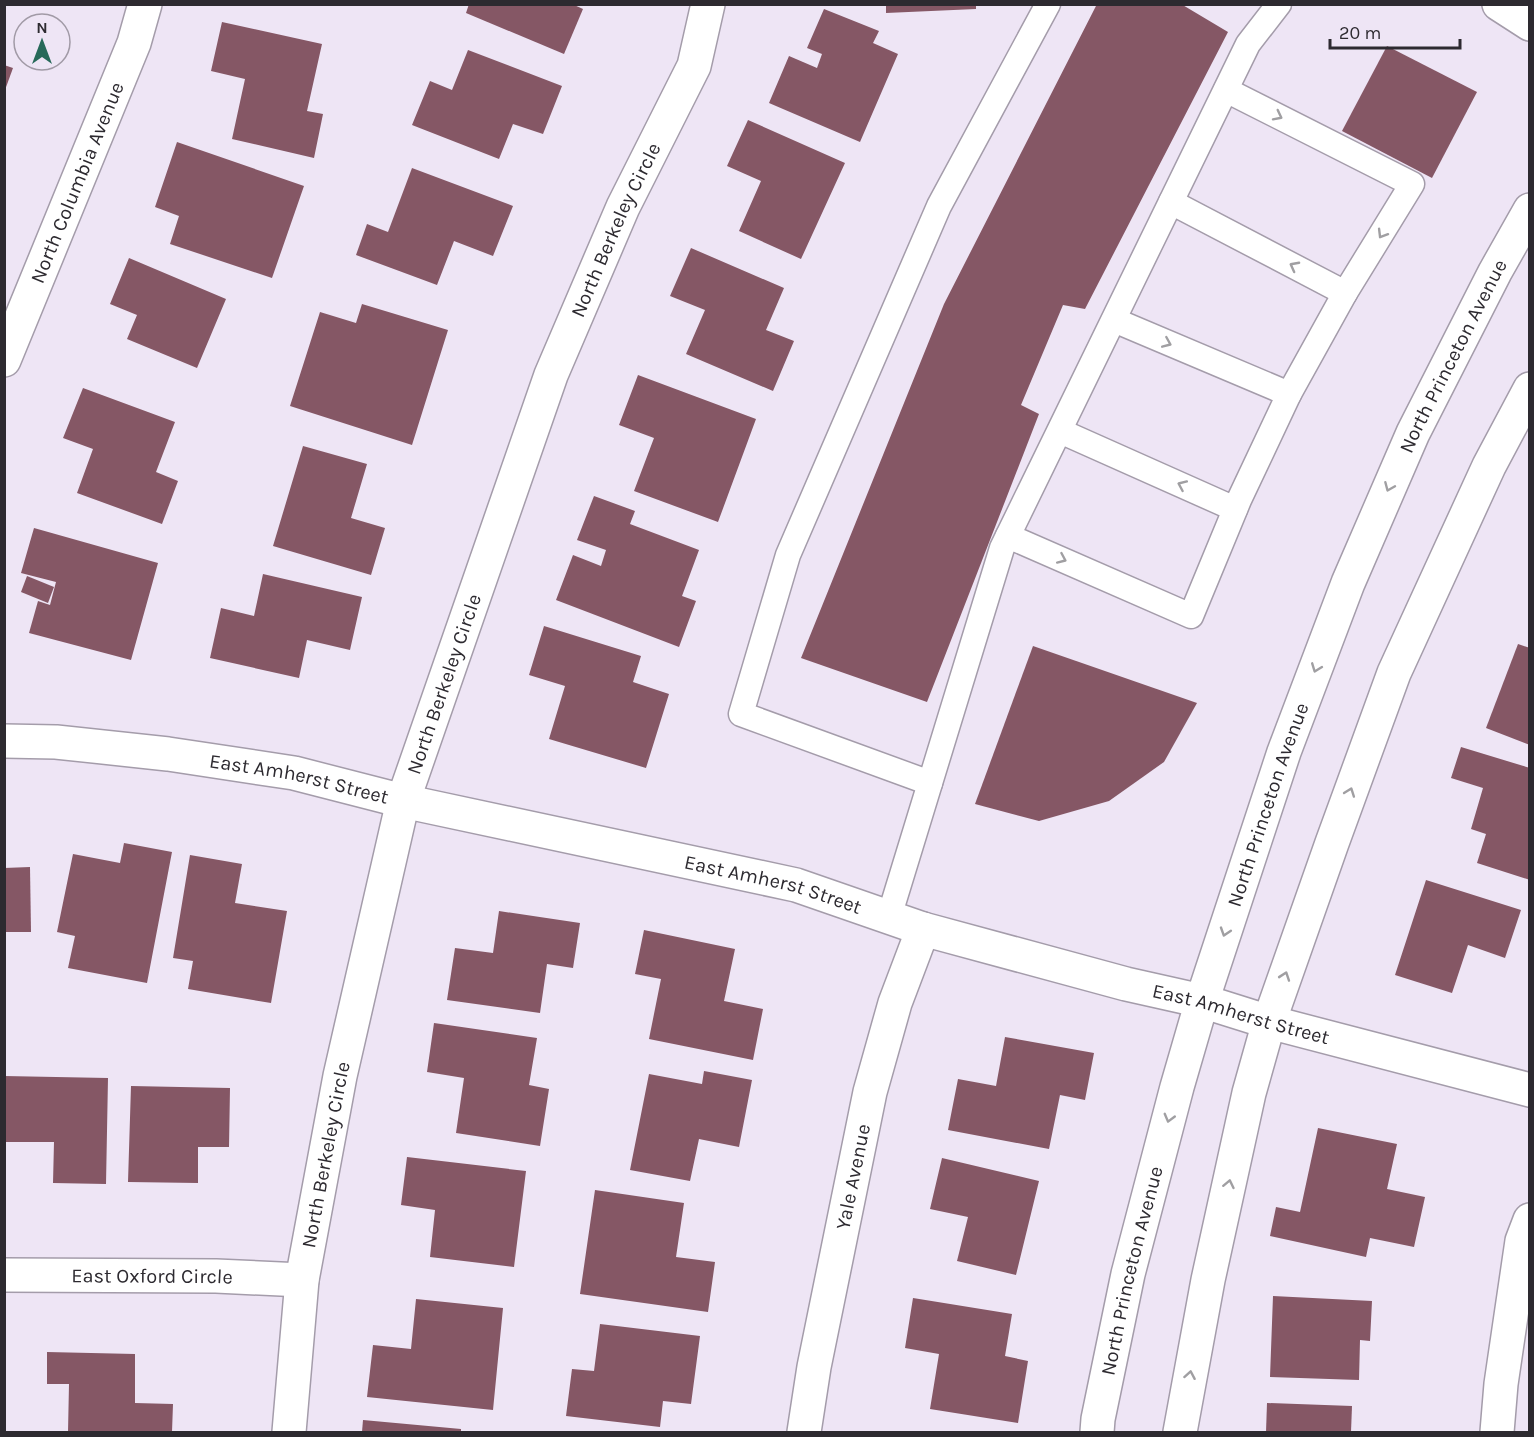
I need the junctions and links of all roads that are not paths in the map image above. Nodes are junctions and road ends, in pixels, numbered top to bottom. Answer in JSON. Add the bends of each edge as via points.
{"nodes":[{"id":1,"x":145,"y":4,"type":"edge"},
{"id":2,"x":708,"y":4,"type":"edge"},
{"id":3,"x":1048,"y":4,"type":"edge"},
{"id":4,"x":1499,"y":4,"type":"edge"},
{"id":5,"x":1269,"y":8,"type":"edge"},
{"id":6,"x":1530,"y":24,"type":"edge"},
{"id":7,"x":1226,"y":90,"type":"junction"},
{"id":8,"x":1171,"y":202,"type":"junction"},
{"id":9,"x":1530,"y":210,"type":"edge"},
{"id":10,"x":1345,"y":293,"type":"junction"},
{"id":11,"x":1114,"y":320,"type":"junction"},
{"id":12,"x":4,"y":360,"type":"edge"},
{"id":13,"x":1530,"y":389,"type":"edge"},
{"id":14,"x":1289,"y":394,"type":"junction"},
{"id":15,"x":1060,"y":431,"type":"junction"},
{"id":16,"x":1235,"y":509,"type":"junction"},
{"id":17,"x":1008,"y":536,"type":"junction"},
{"id":18,"x":4,"y":741,"type":"edge"},
{"id":19,"x":930,"y":783,"type":"junction"},
{"id":20,"x":403,"y":801,"type":"junction"},
{"id":21,"x":889,"y":917,"type":"junction"},
{"id":22,"x":923,"y":929,"type":"junction"},
{"id":23,"x":1202,"y":1001,"type":"junction"},
{"id":24,"x":1269,"y":1022,"type":"junction"},
{"id":25,"x":1530,"y":1090,"type":"edge"},
{"id":26,"x":1530,"y":1220,"type":"edge"},
{"id":27,"x":4,"y":1275,"type":"edge"},
{"id":28,"x":302,"y":1280,"type":"junction"},
{"id":29,"x":289,"y":1432,"type":"edge"},
{"id":30,"x":804,"y":1432,"type":"edge"},
{"id":31,"x":1096,"y":1432,"type":"edge"},
{"id":32,"x":1180,"y":1432,"type":"edge"},
{"id":33,"x":1497,"y":1432,"type":"edge"}],
"edges":[{"from":1,"to":12,"type":"street","name":"North Columbia Avenue","via":[[134,43]]},
{"from":2,"to":20,"type":"street","name":"North Berkeley Circle","via":[[694,66],[623,207],[551,375]]},
{"from":3,"to":19,"type":"lane","via":[[939,206],[788,555],[741,714]]},
{"from":4,"to":6,"type":"street"},
{"from":5,"to":7,"type":"lane"},
{"from":7,"to":8,"type":"lane"},
{"from":7,"to":10,"type":"lane","one_way":true,"via":[[1412,184]]},
{"from":10,"to":8,"type":"lane","one_way":true},
{"from":8,"to":11,"type":"lane"},
{"from":9,"to":23,"type":"street","name":"North Princeton Avenue","one_way":true,"via":[[1413,433],[1348,583],[1284,752]]},
{"from":10,"to":14,"type":"lane"},
{"from":11,"to":14,"type":"lane","one_way":true},
{"from":11,"to":15,"type":"lane"},
{"from":24,"to":13,"type":"street","one_way":true,"via":[[1394,673],[1489,466]]},
{"from":14,"to":16,"type":"lane"},
{"from":16,"to":15,"type":"lane","one_way":true},
{"from":15,"to":17,"type":"lane"},
{"from":17,"to":16,"type":"lane","one_way":true,"via":[[1191,616]]},
{"from":17,"to":19,"type":"lane"},
{"from":18,"to":20,"type":"street","name":"East Amherst Street","via":[[56,742],[294,772]]},
{"from":19,"to":21,"type":"lane"},
{"from":20,"to":21,"type":"street","name":"East Amherst Street","via":[[796,885]]},
{"from":20,"to":28,"type":"street","name":"North Berkeley Circle","via":[[340,1076]]},
{"from":21,"to":22,"type":"street","name":"East Amherst Street"},
{"from":22,"to":23,"type":"street","name":"East Amherst Street"},
{"from":22,"to":30,"type":"street","name":"Yale Avenue","via":[[895,1003],[870,1092]]},
{"from":23,"to":24,"type":"street","name":"East Amherst Street"},
{"from":23,"to":31,"type":"street","name":"North Princeton Avenue","one_way":true,"via":[[1128,1274]]},
{"from":24,"to":25,"type":"street","name":"East Amherst Street"},
{"from":32,"to":24,"type":"street","one_way":true,"via":[[1208,1280],[1249,1093]]},
{"from":26,"to":33,"type":"street","via":[[1522,1241]]},
{"from":27,"to":28,"type":"street","name":"East Oxford Circle"},
{"from":28,"to":29,"type":"street","name":"North Berkeley Circle"}]}
